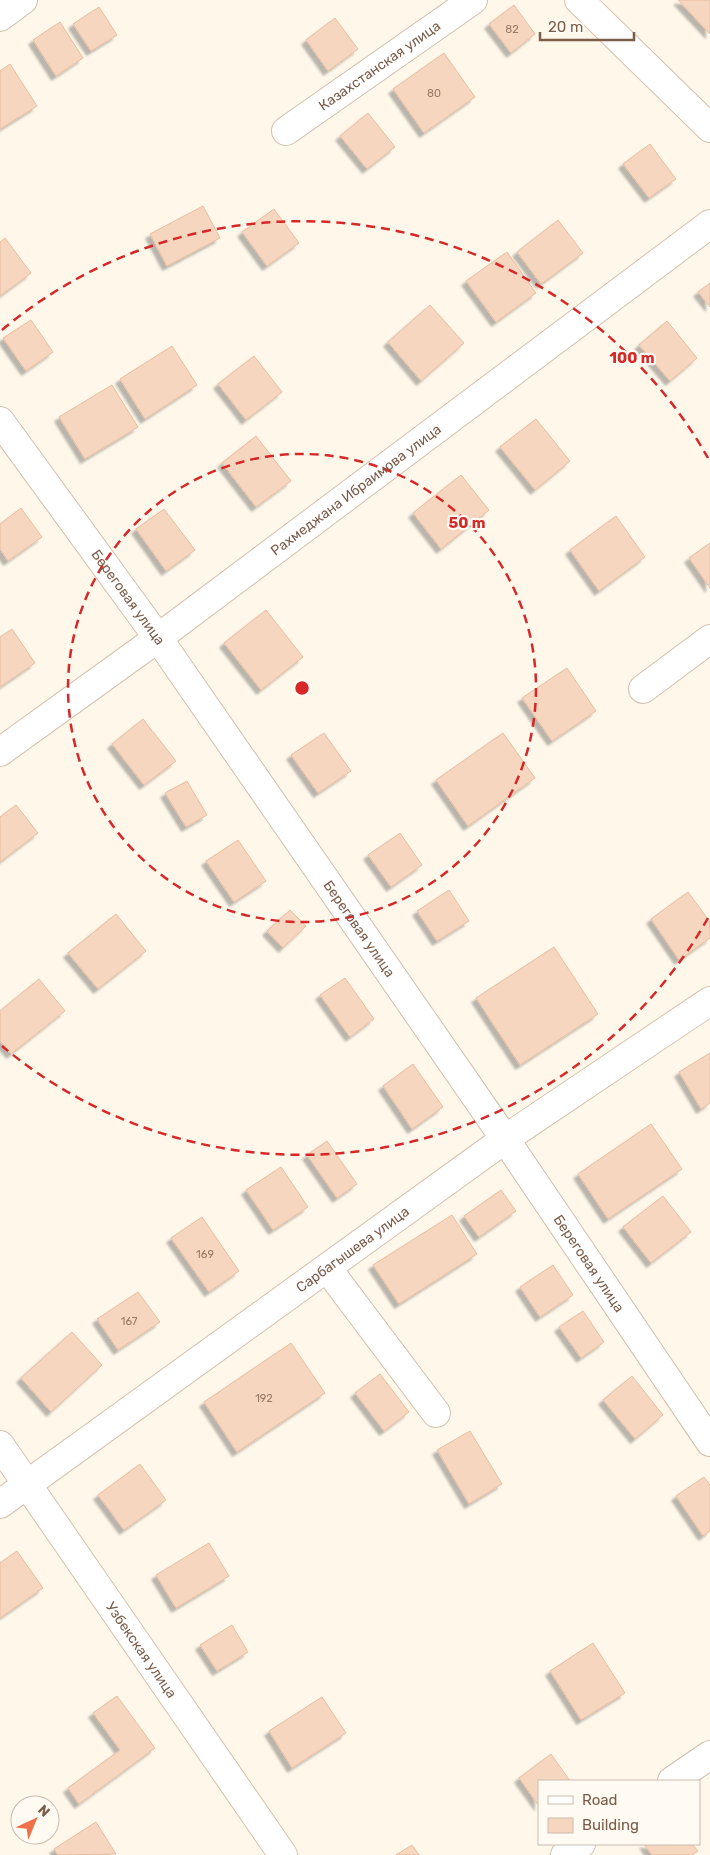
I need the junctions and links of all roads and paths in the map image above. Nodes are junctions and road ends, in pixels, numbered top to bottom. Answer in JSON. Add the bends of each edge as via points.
{"nodes":[{"id":1,"x":23,"y":0,"type":"edge"},
{"id":2,"x":473,"y":0,"type":"edge"},
{"id":3,"x":580,"y":0,"type":"edge"},
{"id":4,"x":0,"y":17,"type":"edge"},
{"id":5,"x":710,"y":128,"type":"edge"},
{"id":6,"x":286,"y":132,"type":"dead end"},
{"id":7,"x":710,"y":224,"type":"edge"},
{"id":8,"x":0,"y":421,"type":"edge"},
{"id":9,"x":158,"y":638,"type":"junction"},
{"id":10,"x":710,"y":639,"type":"edge"},
{"id":11,"x":643,"y":688,"type":"dead end"},
{"id":12,"x":0,"y":752,"type":"edge"},
{"id":13,"x":710,"y":1001,"type":"edge"},
{"id":14,"x":505,"y":1139,"type":"junction"},
{"id":15,"x":327,"y":1268,"type":"junction"},
{"id":16,"x":436,"y":1413,"type":"dead end"},
{"id":17,"x":710,"y":1442,"type":"edge"},
{"id":18,"x":0,"y":1445,"type":"edge"},
{"id":19,"x":28,"y":1486,"type":"junction"},
{"id":20,"x":0,"y":1504,"type":"edge"},
{"id":21,"x":710,"y":1755,"type":"edge"},
{"id":22,"x":673,"y":1780,"type":"edge"},
{"id":23,"x":580,"y":1845,"type":"edge"},
{"id":24,"x":283,"y":1855,"type":"edge"},
{"id":25,"x":565,"y":1855,"type":"edge"}],
"edges":[{"from":1,"to":4,"type":"street"},
{"from":2,"to":6,"type":"street","name":"Казахстанская улица"},
{"from":3,"to":5,"type":"street"},
{"from":7,"to":9,"type":"street","name":"Рахмеджана Ибраимова улица"},
{"from":8,"to":9,"type":"street","name":"Береговая улица"},
{"from":9,"to":12,"type":"street","name":"Рахмеджана Ибраимова улица"},
{"from":9,"to":14,"type":"street","name":"Береговая улица"},
{"from":10,"to":11,"type":"street"},
{"from":13,"to":14,"type":"street","name":"Сарбагышева улица"},
{"from":14,"to":15,"type":"street","name":"Сарбагышева улица"},
{"from":14,"to":17,"type":"street","name":"Береговая улица"},
{"from":15,"to":16,"type":"street"},
{"from":15,"to":19,"type":"street","name":"Сарбагышева улица"},
{"from":18,"to":19,"type":"street","name":"Узбекская улица"},
{"from":19,"to":20,"type":"street","name":"Сарбагышева улица"},
{"from":19,"to":24,"type":"street","name":"Узбекская улица"},
{"from":21,"to":22,"type":"street"},
{"from":23,"to":25,"type":"street"}]}
